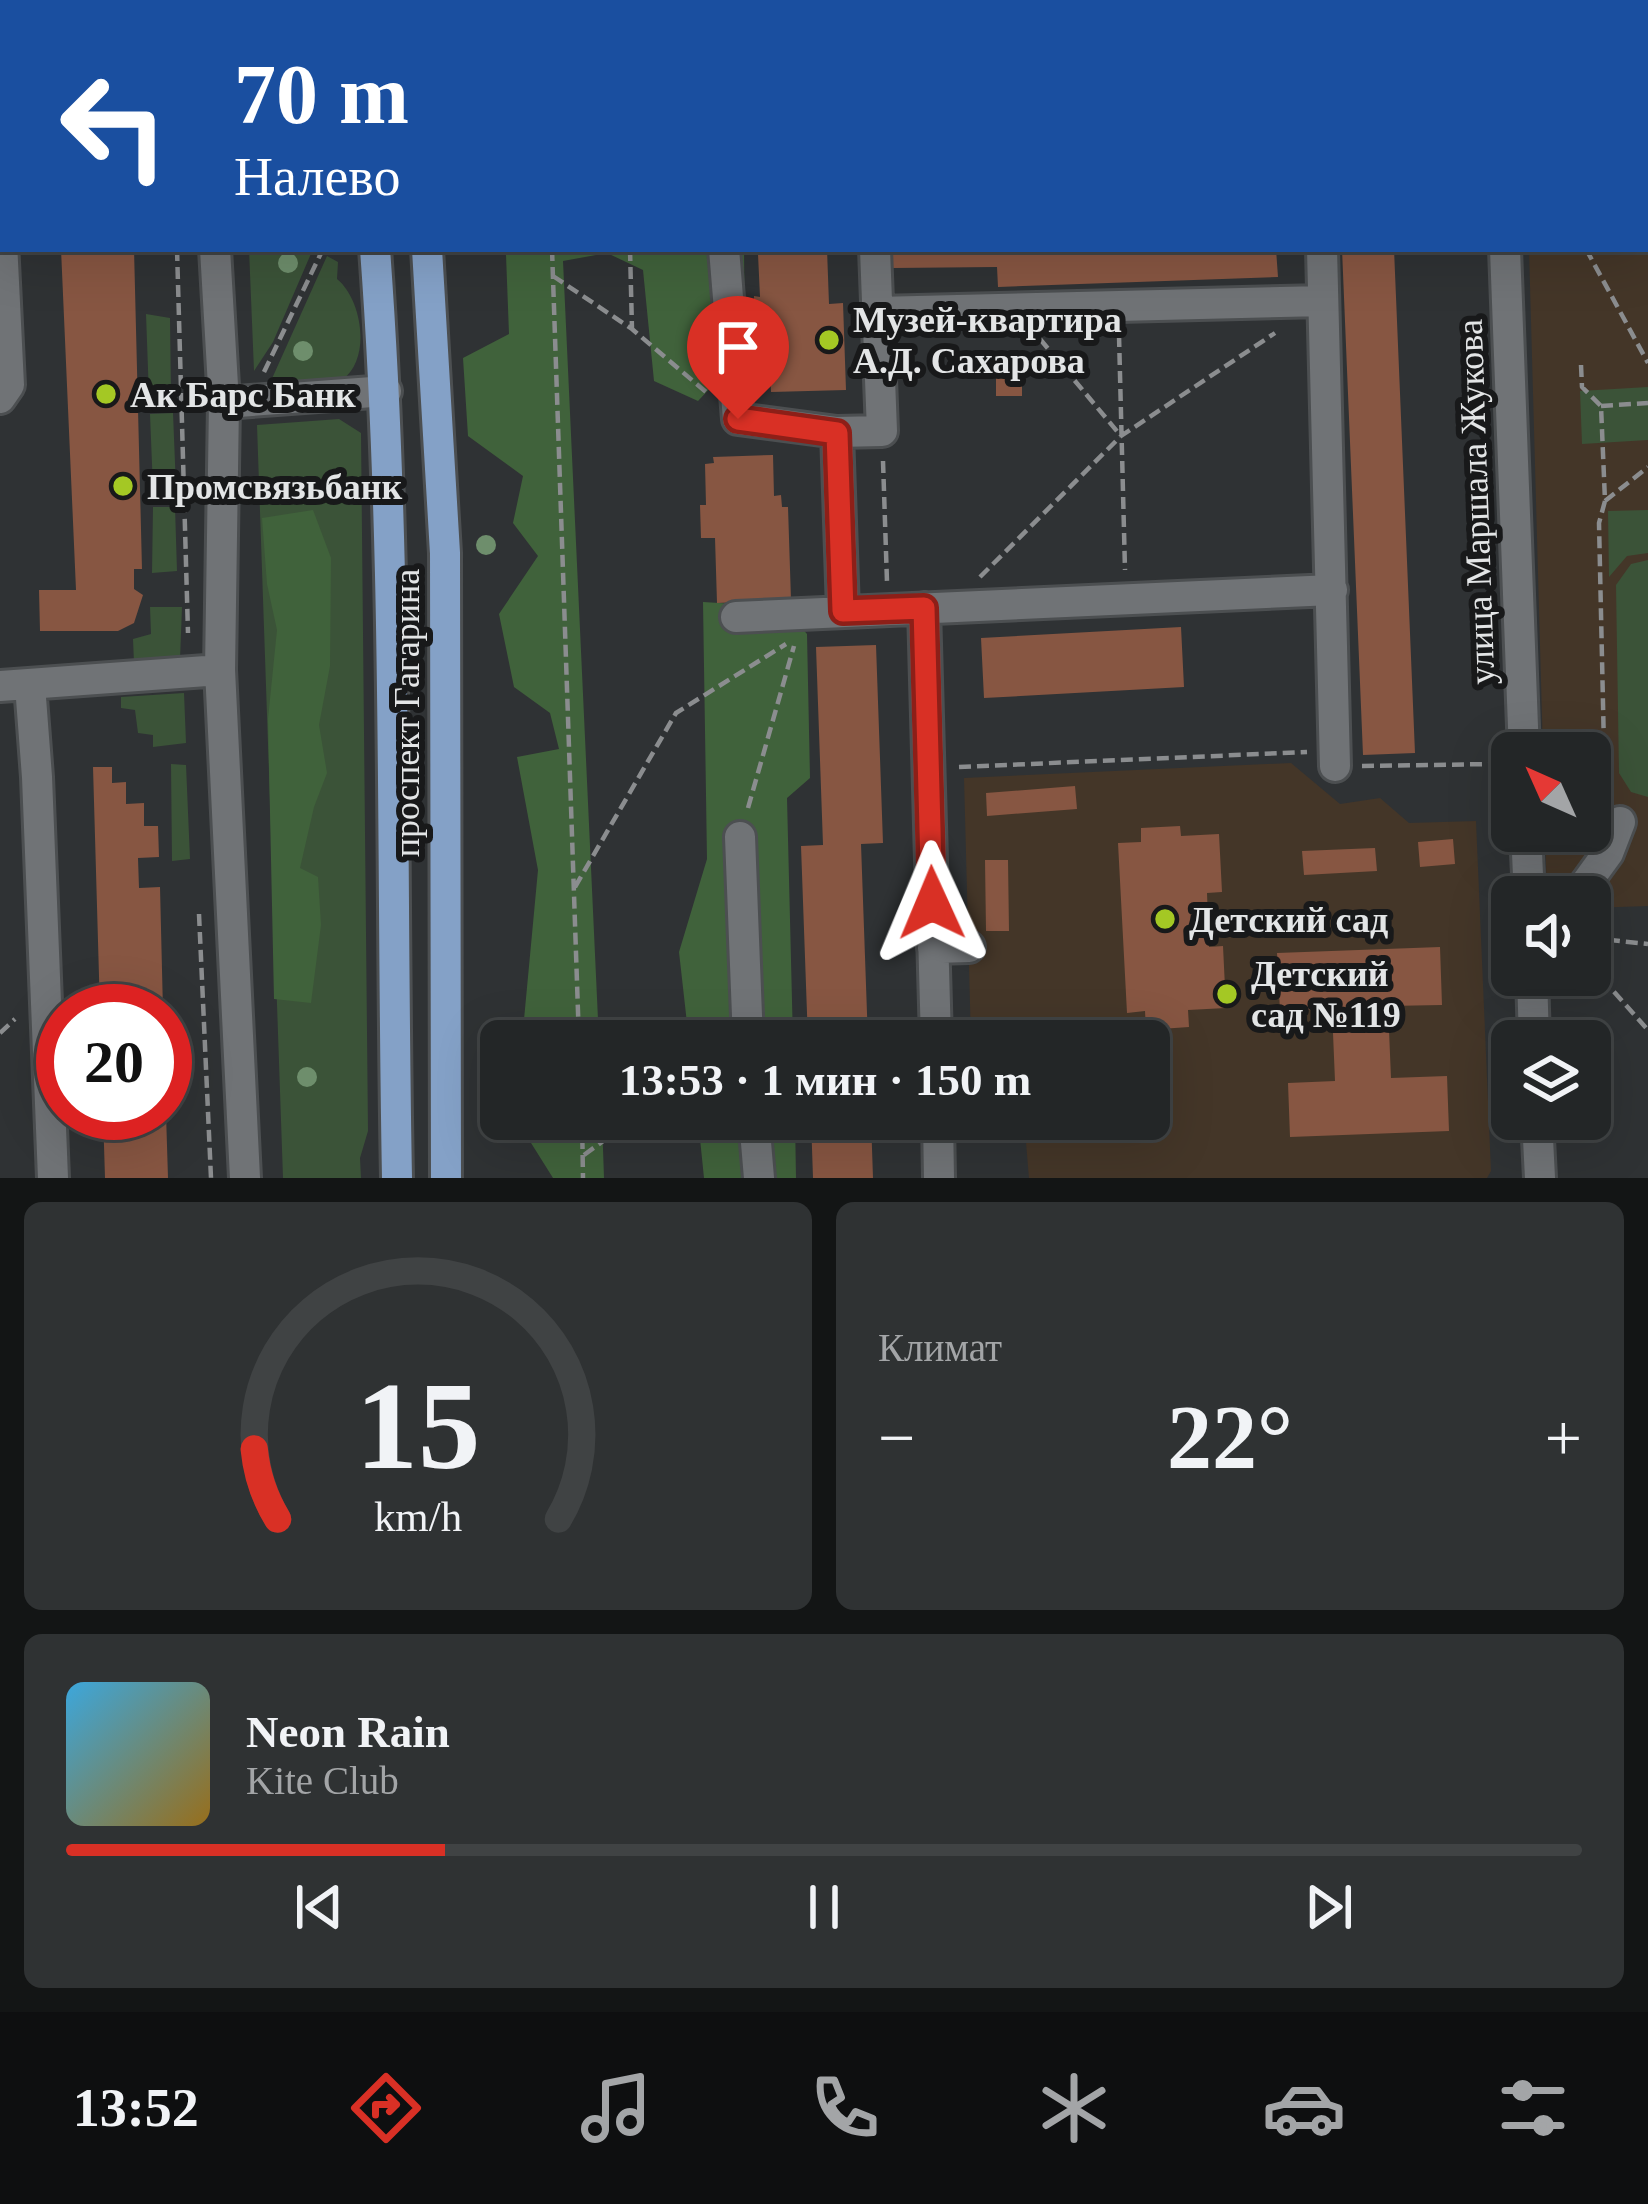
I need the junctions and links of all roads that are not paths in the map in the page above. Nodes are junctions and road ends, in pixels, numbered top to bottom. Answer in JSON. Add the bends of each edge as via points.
{"nodes":[{"id":1,"x":3,"y":252,"type":"edge"},
{"id":2,"x":215,"y":252,"type":"edge"},
{"id":3,"x":375,"y":252,"type":"edge"},
{"id":4,"x":428,"y":252,"type":"edge"},
{"id":5,"x":724,"y":252,"type":"edge"},
{"id":6,"x":874,"y":252,"type":"edge"},
{"id":7,"x":1322,"y":252,"type":"edge"},
{"id":8,"x":1505,"y":252,"type":"edge"},
{"id":9,"x":1323,"y":301,"type":"junction"},
{"id":10,"x":877,"y":312,"type":"junction"},
{"id":11,"x":386,"y":392,"type":"junction"},
{"id":12,"x":0,"y":398,"type":"edge"},
{"id":13,"x":235,"y":403,"type":"junction"},
{"id":14,"x":837,"y":433,"type":"junction"},
{"id":15,"x":1332,"y":590,"type":"junction"},
{"id":16,"x":937,"y":607,"type":"junction"},
{"id":17,"x":843,"y":611,"type":"junction"},
{"id":18,"x":736,"y":617,"type":"dead end"},
{"id":19,"x":220,"y":670,"type":"junction"},
{"id":20,"x":15,"y":686,"type":"edge"},
{"id":21,"x":1512,"y":732,"type":"edge"},
{"id":22,"x":1335,"y":759,"type":"road end"},
{"id":23,"x":1620,"y":822,"type":"road end"},
{"id":24,"x":740,"y":837,"type":"road end"},
{"id":25,"x":1592,"y":876,"type":"edge"},
{"id":26,"x":969,"y":947,"type":"dead end"},
{"id":27,"x":933,"y":948,"type":"junction"},
{"id":28,"x":747,"y":1020,"type":"edge"},
{"id":29,"x":935,"y":1020,"type":"edge"},
{"id":30,"x":755,"y":1140,"type":"edge"},
{"id":31,"x":938,"y":1140,"type":"edge"},
{"id":32,"x":1538,"y":1140,"type":"edge"},
{"id":33,"x":52,"y":1178,"type":"edge"},
{"id":34,"x":245,"y":1178,"type":"edge"},
{"id":35,"x":397,"y":1178,"type":"edge"},
{"id":36,"x":446,"y":1178,"type":"edge"},
{"id":37,"x":758,"y":1178,"type":"edge"},
{"id":38,"x":939,"y":1178,"type":"edge"},
{"id":39,"x":1540,"y":1178,"type":"edge"}],
"edges":[{"from":1,"to":12,"type":"street","via":[[10,386]]},
{"from":2,"to":13,"type":"street"},
{"from":3,"to":11,"type":"main road","name":"проспект Гагарина"},
{"from":4,"to":36,"type":"main road","name":"проспект Гагарина","via":[[445,553]]},
{"from":5,"to":14,"type":"street","via":[[738,419]]},
{"from":6,"to":10,"type":"street"},
{"from":7,"to":9,"type":"street"},
{"from":8,"to":21,"type":"street","name":"улица Маршала Жукова"},
{"from":9,"to":10,"type":"street"},
{"from":9,"to":15,"type":"street"},
{"from":10,"to":14,"type":"street","via":[[882,431]]},
{"from":11,"to":13,"type":"street"},
{"from":11,"to":35,"type":"main road","name":"проспект Гагарина"},
{"from":13,"to":19,"type":"street"},
{"from":14,"to":17,"type":"street"},
{"from":15,"to":16,"type":"street"},
{"from":15,"to":22,"type":"street"},
{"from":16,"to":17,"type":"street"},
{"from":16,"to":27,"type":"street","via":[[929,769]]},
{"from":17,"to":18,"type":"street"},
{"from":19,"to":20,"type":"street"},
{"from":19,"to":34,"type":"street"},
{"from":20,"to":33,"type":"street"},
{"from":23,"to":25,"type":"street"},
{"from":24,"to":28,"type":"street"},
{"from":26,"to":27,"type":"street"},
{"from":27,"to":29,"type":"street"},
{"from":30,"to":37,"type":"street"},
{"from":31,"to":38,"type":"street"},
{"from":32,"to":39,"type":"street"}]}
